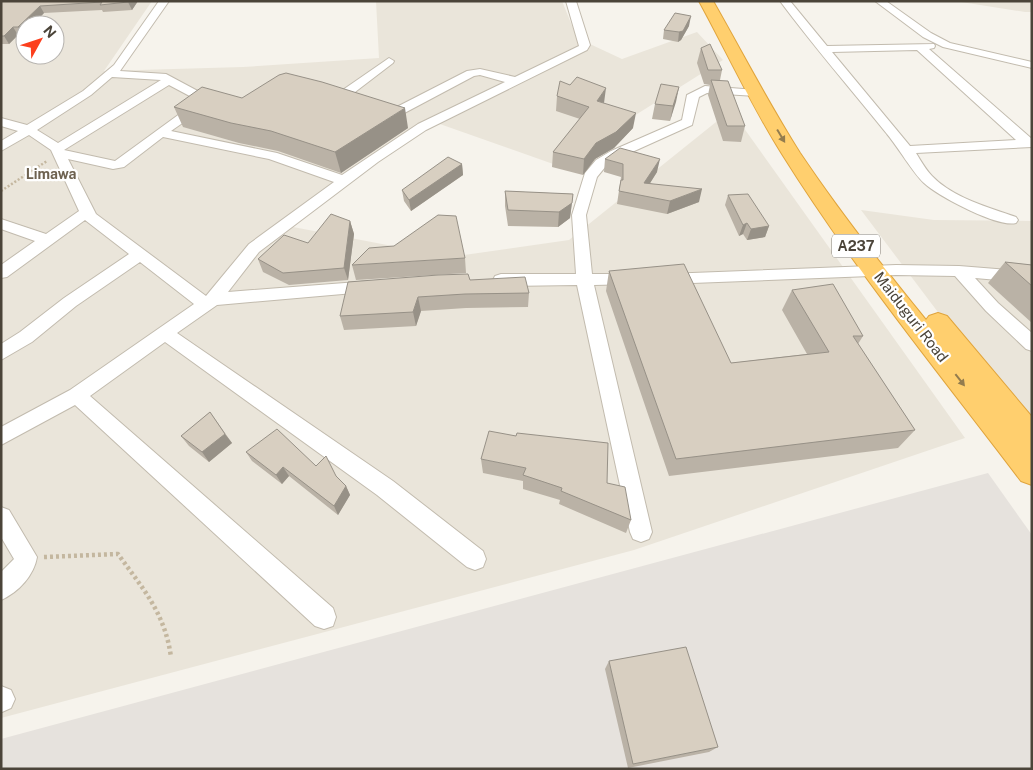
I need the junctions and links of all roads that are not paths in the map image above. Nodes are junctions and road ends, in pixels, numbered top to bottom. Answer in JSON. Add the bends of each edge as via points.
{"nodes":[{"id":1,"x":164,"y":1,"type":"edge"},
{"id":2,"x":571,"y":1,"type":"edge"},
{"id":3,"x":706,"y":1,"type":"edge"},
{"id":4,"x":720,"y":1,"type":"edge"},
{"id":5,"x":785,"y":1,"type":"edge"},
{"id":6,"x":880,"y":1,"type":"edge"},
{"id":7,"x":947,"y":44,"type":"junction"},
{"id":8,"x":918,"y":46,"type":"junction"},
{"id":9,"x":823,"y":49,"type":"junction"},
{"id":10,"x":389,"y":61,"type":"dead end"},
{"id":11,"x":1032,"y":65,"type":"edge"},
{"id":12,"x":110,"y":74,"type":"junction"},
{"id":13,"x":170,"y":80,"type":"junction"},
{"id":14,"x":516,"y":81,"type":"junction"},
{"id":15,"x":756,"y":93,"type":"junction"},
{"id":16,"x":325,"y":96,"type":"edge"},
{"id":17,"x":338,"y":99,"type":"junction"},
{"id":18,"x":207,"y":100,"type":"junction"},
{"id":19,"x":356,"y":103,"type":"edge"},
{"id":20,"x":230,"y":108,"type":"edge"},
{"id":21,"x":377,"y":110,"type":"edge"},
{"id":22,"x":391,"y":115,"type":"junction"},
{"id":23,"x":1,"y":122,"type":"edge"},
{"id":24,"x":422,"y":127,"type":"junction"},
{"id":25,"x":28,"y":129,"type":"junction"},
{"id":26,"x":161,"y":133,"type":"junction"},
{"id":27,"x":1030,"y":144,"type":"edge"},
{"id":28,"x":1,"y":147,"type":"edge"},
{"id":29,"x":907,"y":150,"type":"junction"},
{"id":30,"x":57,"y":151,"type":"junction"},
{"id":31,"x":343,"y":180,"type":"junction"},
{"id":32,"x":87,"y":212,"type":"junction"},
{"id":33,"x":1011,"y":220,"type":"dead end"},
{"id":34,"x":1,"y":224,"type":"edge"},
{"id":35,"x":47,"y":240,"type":"junction"},
{"id":36,"x":139,"y":255,"type":"junction"},
{"id":37,"x":885,"y":270,"type":"junction"},
{"id":38,"x":959,"y":271,"type":"junction"},
{"id":39,"x":1,"y":273,"type":"edge"},
{"id":40,"x":584,"y":278,"type":"junction"},
{"id":41,"x":1032,"y":278,"type":"edge"},
{"id":42,"x":488,"y":280,"type":"edge"},
{"id":43,"x":391,"y":285,"type":"edge"},
{"id":44,"x":209,"y":302,"type":"junction"},
{"id":45,"x":166,"y":334,"type":"junction"},
{"id":46,"x":1032,"y":344,"type":"edge"},
{"id":47,"x":1,"y":353,"type":"edge"},
{"id":48,"x":77,"y":395,"type":"junction"},
{"id":49,"x":1,"y":437,"type":"edge"},
{"id":50,"x":1032,"y":438,"type":"edge"},
{"id":51,"x":1032,"y":472,"type":"edge"},
{"id":52,"x":1,"y":517,"type":"edge"},
{"id":53,"x":641,"y":532,"type":"dead end"},
{"id":54,"x":475,"y":559,"type":"dead end"},
{"id":55,"x":1,"y":588,"type":"edge"},
{"id":56,"x":324,"y":617,"type":"dead end"}],
"edges":[{"from":1,"to":12,"type":"street"},
{"from":2,"to":14,"type":"street","via":[[585,45],[583,48]]},
{"from":3,"to":15,"type":"highway","name":"Maiduguri Road","number":"A237"},
{"from":4,"to":37,"type":"highway","name":"Maiduguri Road","number":"A237","via":[[802,141]]},
{"from":5,"to":9,"type":"street"},
{"from":6,"to":7,"type":"street","via":[[926,35]]},
{"from":7,"to":8,"type":"street"},
{"from":7,"to":11,"type":"street"},
{"from":8,"to":9,"type":"street"},
{"from":8,"to":27,"type":"street"},
{"from":9,"to":29,"type":"street"},
{"from":10,"to":17,"type":"street"},
{"from":12,"to":13,"type":"street","via":[[153,74]]},
{"from":12,"to":25,"type":"street","via":[[87,93]]},
{"from":13,"to":18,"type":"street"},
{"from":13,"to":30,"type":"street"},
{"from":14,"to":22,"type":"street","via":[[480,72],[471,73]]},
{"from":14,"to":24,"type":"street"},
{"from":15,"to":37,"type":"highway","name":"Maiduguri Road","number":"A237","one_way":true,"via":[[803,172]]},
{"from":15,"to":40,"type":"street","via":[[699,91],[693,95],[688,122],[601,163],[590,176],[579,215]]},
{"from":16,"to":17,"type":"street"},
{"from":17,"to":19,"type":"street"},
{"from":18,"to":20,"type":"street"},
{"from":18,"to":26,"type":"street"},
{"from":21,"to":22,"type":"street"},
{"from":22,"to":24,"type":"street"},
{"from":23,"to":25,"type":"street"},
{"from":24,"to":31,"type":"street"},
{"from":25,"to":28,"type":"street"},
{"from":25,"to":30,"type":"street","via":[[42,135]]},
{"from":26,"to":30,"type":"street","via":[[119,164]]},
{"from":26,"to":31,"type":"street","via":[[272,156]]},
{"from":27,"to":29,"type":"street"},
{"from":29,"to":33,"type":"street","via":[[927,179],[944,192],[971,206]]},
{"from":30,"to":32,"type":"street"},
{"from":31,"to":44,"type":"street","via":[[254,248]]},
{"from":32,"to":35,"type":"street"},
{"from":32,"to":36,"type":"street"},
{"from":34,"to":35,"type":"street"},
{"from":35,"to":39,"type":"street"},
{"from":36,"to":44,"type":"street"},
{"from":36,"to":47,"type":"street"},
{"from":37,"to":38,"type":"street"},
{"from":37,"to":40,"type":"street","via":[[740,277]]},
{"from":37,"to":50,"type":"highway","name":"Maiduguri Road","number":"A237"},
{"from":37,"to":51,"type":"highway","name":"Maiduguri Road","number":"A237","one_way":true},
{"from":38,"to":41,"type":"street"},
{"from":38,"to":46,"type":"street"},
{"from":40,"to":42,"type":"street"},
{"from":40,"to":53,"type":"street"},
{"from":43,"to":44,"type":"street"},
{"from":44,"to":45,"type":"street"},
{"from":45,"to":48,"type":"street"},
{"from":45,"to":54,"type":"street","via":[[385,488]]},
{"from":48,"to":49,"type":"street"},
{"from":48,"to":56,"type":"street"},
{"from":52,"to":55,"type":"street","via":[[26,557],[24,566]]}]}
